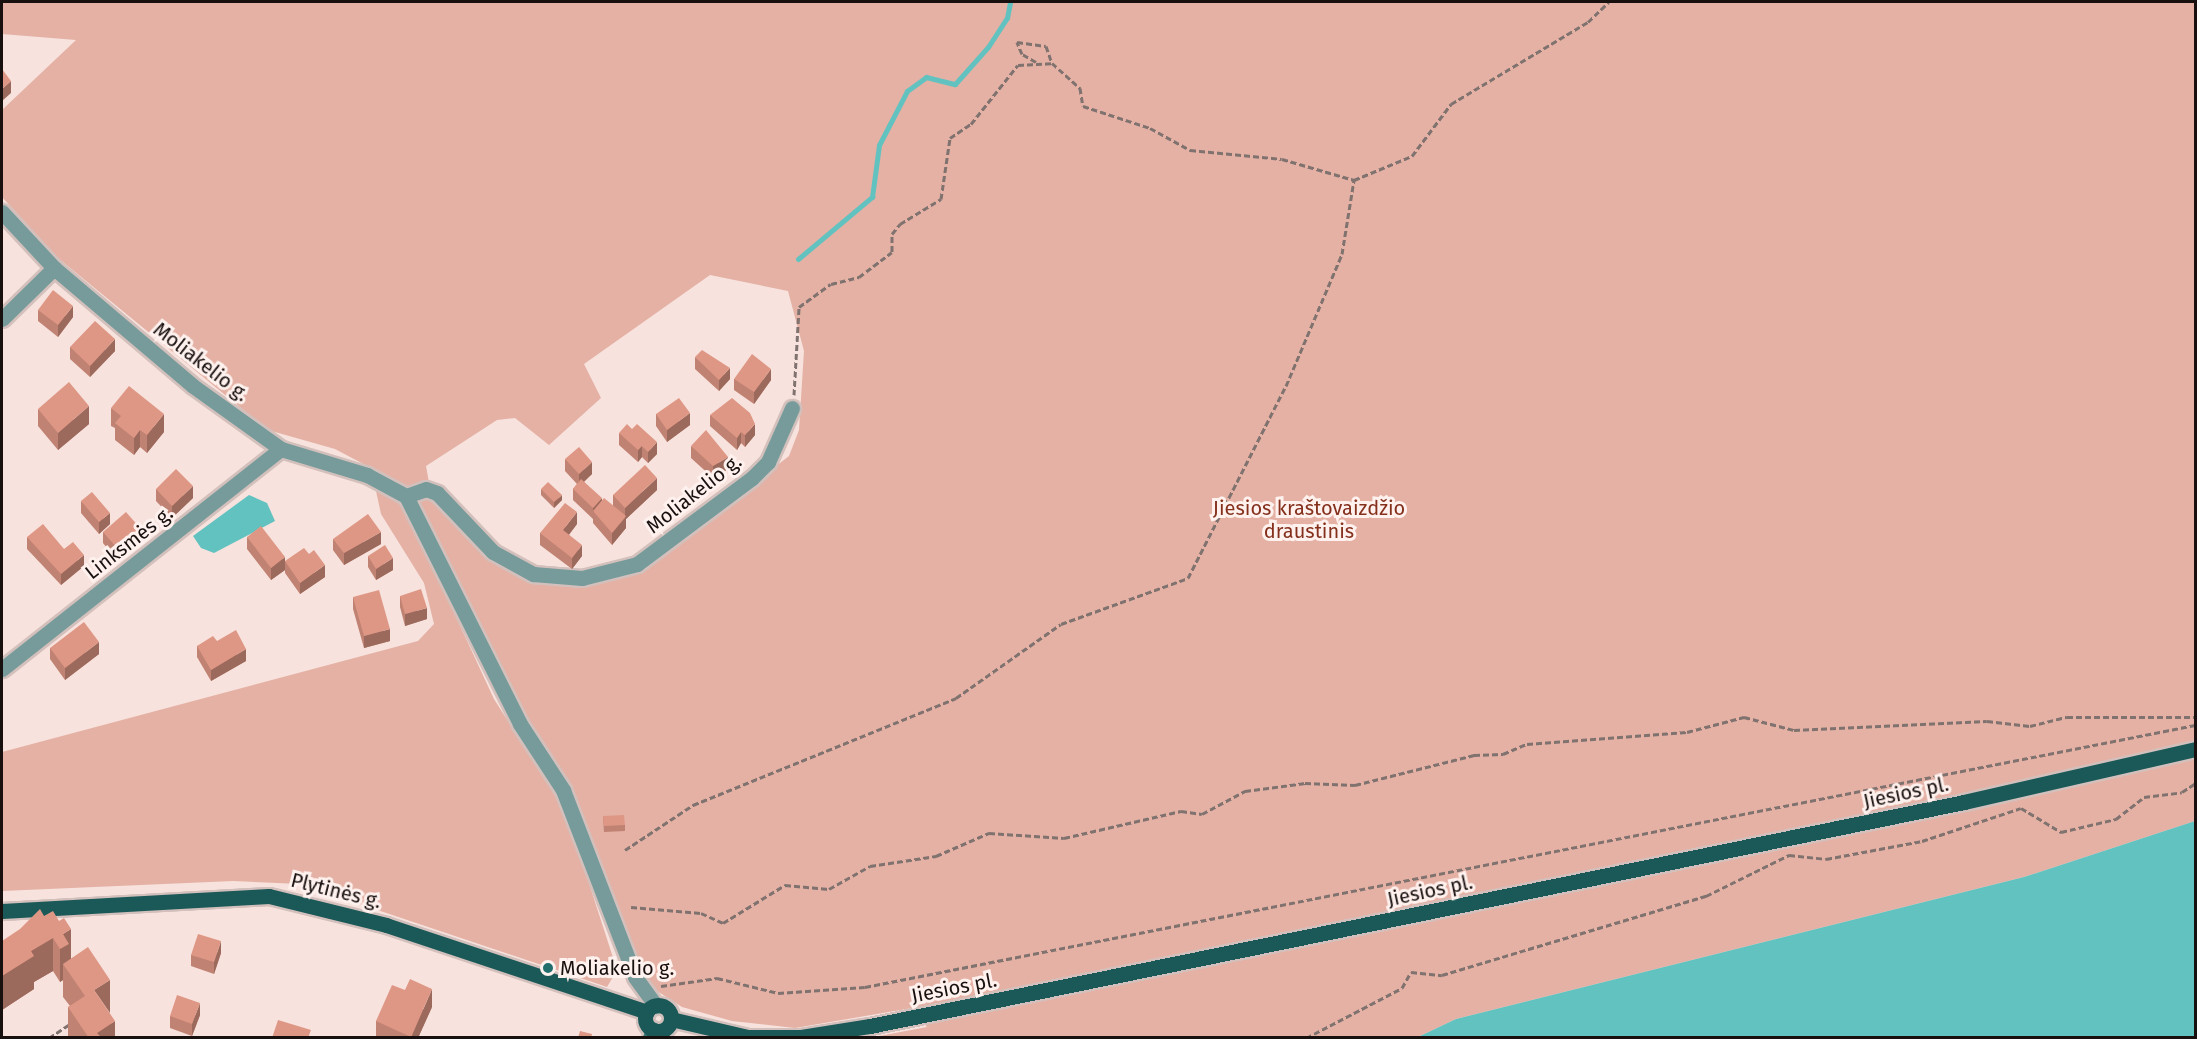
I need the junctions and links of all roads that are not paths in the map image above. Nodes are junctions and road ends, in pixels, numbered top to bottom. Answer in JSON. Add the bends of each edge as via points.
{"nodes":[{"id":1,"x":2,"y":212,"type":"edge"},
{"id":2,"x":54,"y":268,"type":"junction"},
{"id":3,"x":2,"y":319,"type":"edge"},
{"id":4,"x":792,"y":408,"type":"road end"},
{"id":5,"x":281,"y":449,"type":"junction"},
{"id":6,"x":405,"y":496,"type":"junction"},
{"id":7,"x":2,"y":669,"type":"edge"},
{"id":8,"x":2196,"y":749,"type":"edge"},
{"id":9,"x":2,"y":911,"type":"edge"},
{"id":10,"x":651,"y":1009,"type":"junction"},
{"id":11,"x":671,"y":1019,"type":"junction"},
{"id":12,"x":652,"y":1034,"type":"edge"}],
"edges":[{"from":1,"to":2,"type":"street","name":"Moliakelio g."},
{"from":2,"to":3,"type":"street"},
{"from":2,"to":5,"type":"street","name":"Moliakelio g.","via":[[193,386]]},
{"from":4,"to":6,"type":"street","name":"Moliakelio g.","via":[[786,430],[752,478],[637,564],[582,578],[533,574],[493,552],[437,492],[426,489]]},
{"from":5,"to":6,"type":"street","name":"Moliakelio g.","via":[[367,475]]},
{"from":5,"to":7,"type":"street","name":"Linksmės g."},
{"from":6,"to":10,"type":"street","via":[[520,724],[563,790]]},
{"from":8,"to":11,"type":"main road","name":"Jiesios pl.","via":[[1975,800],[870,1026],[801,1037],[748,1037]]},
{"from":9,"to":10,"type":"main road","name":"Plytinės g.","via":[[268,896],[387,925]]},
{"from":10,"to":11,"type":"main road","via":[[669,1010]]},
{"from":10,"to":12,"type":"main road","via":[[646,1022]]},
{"from":11,"to":12,"type":"main road","via":[[663,1030]]}]}
